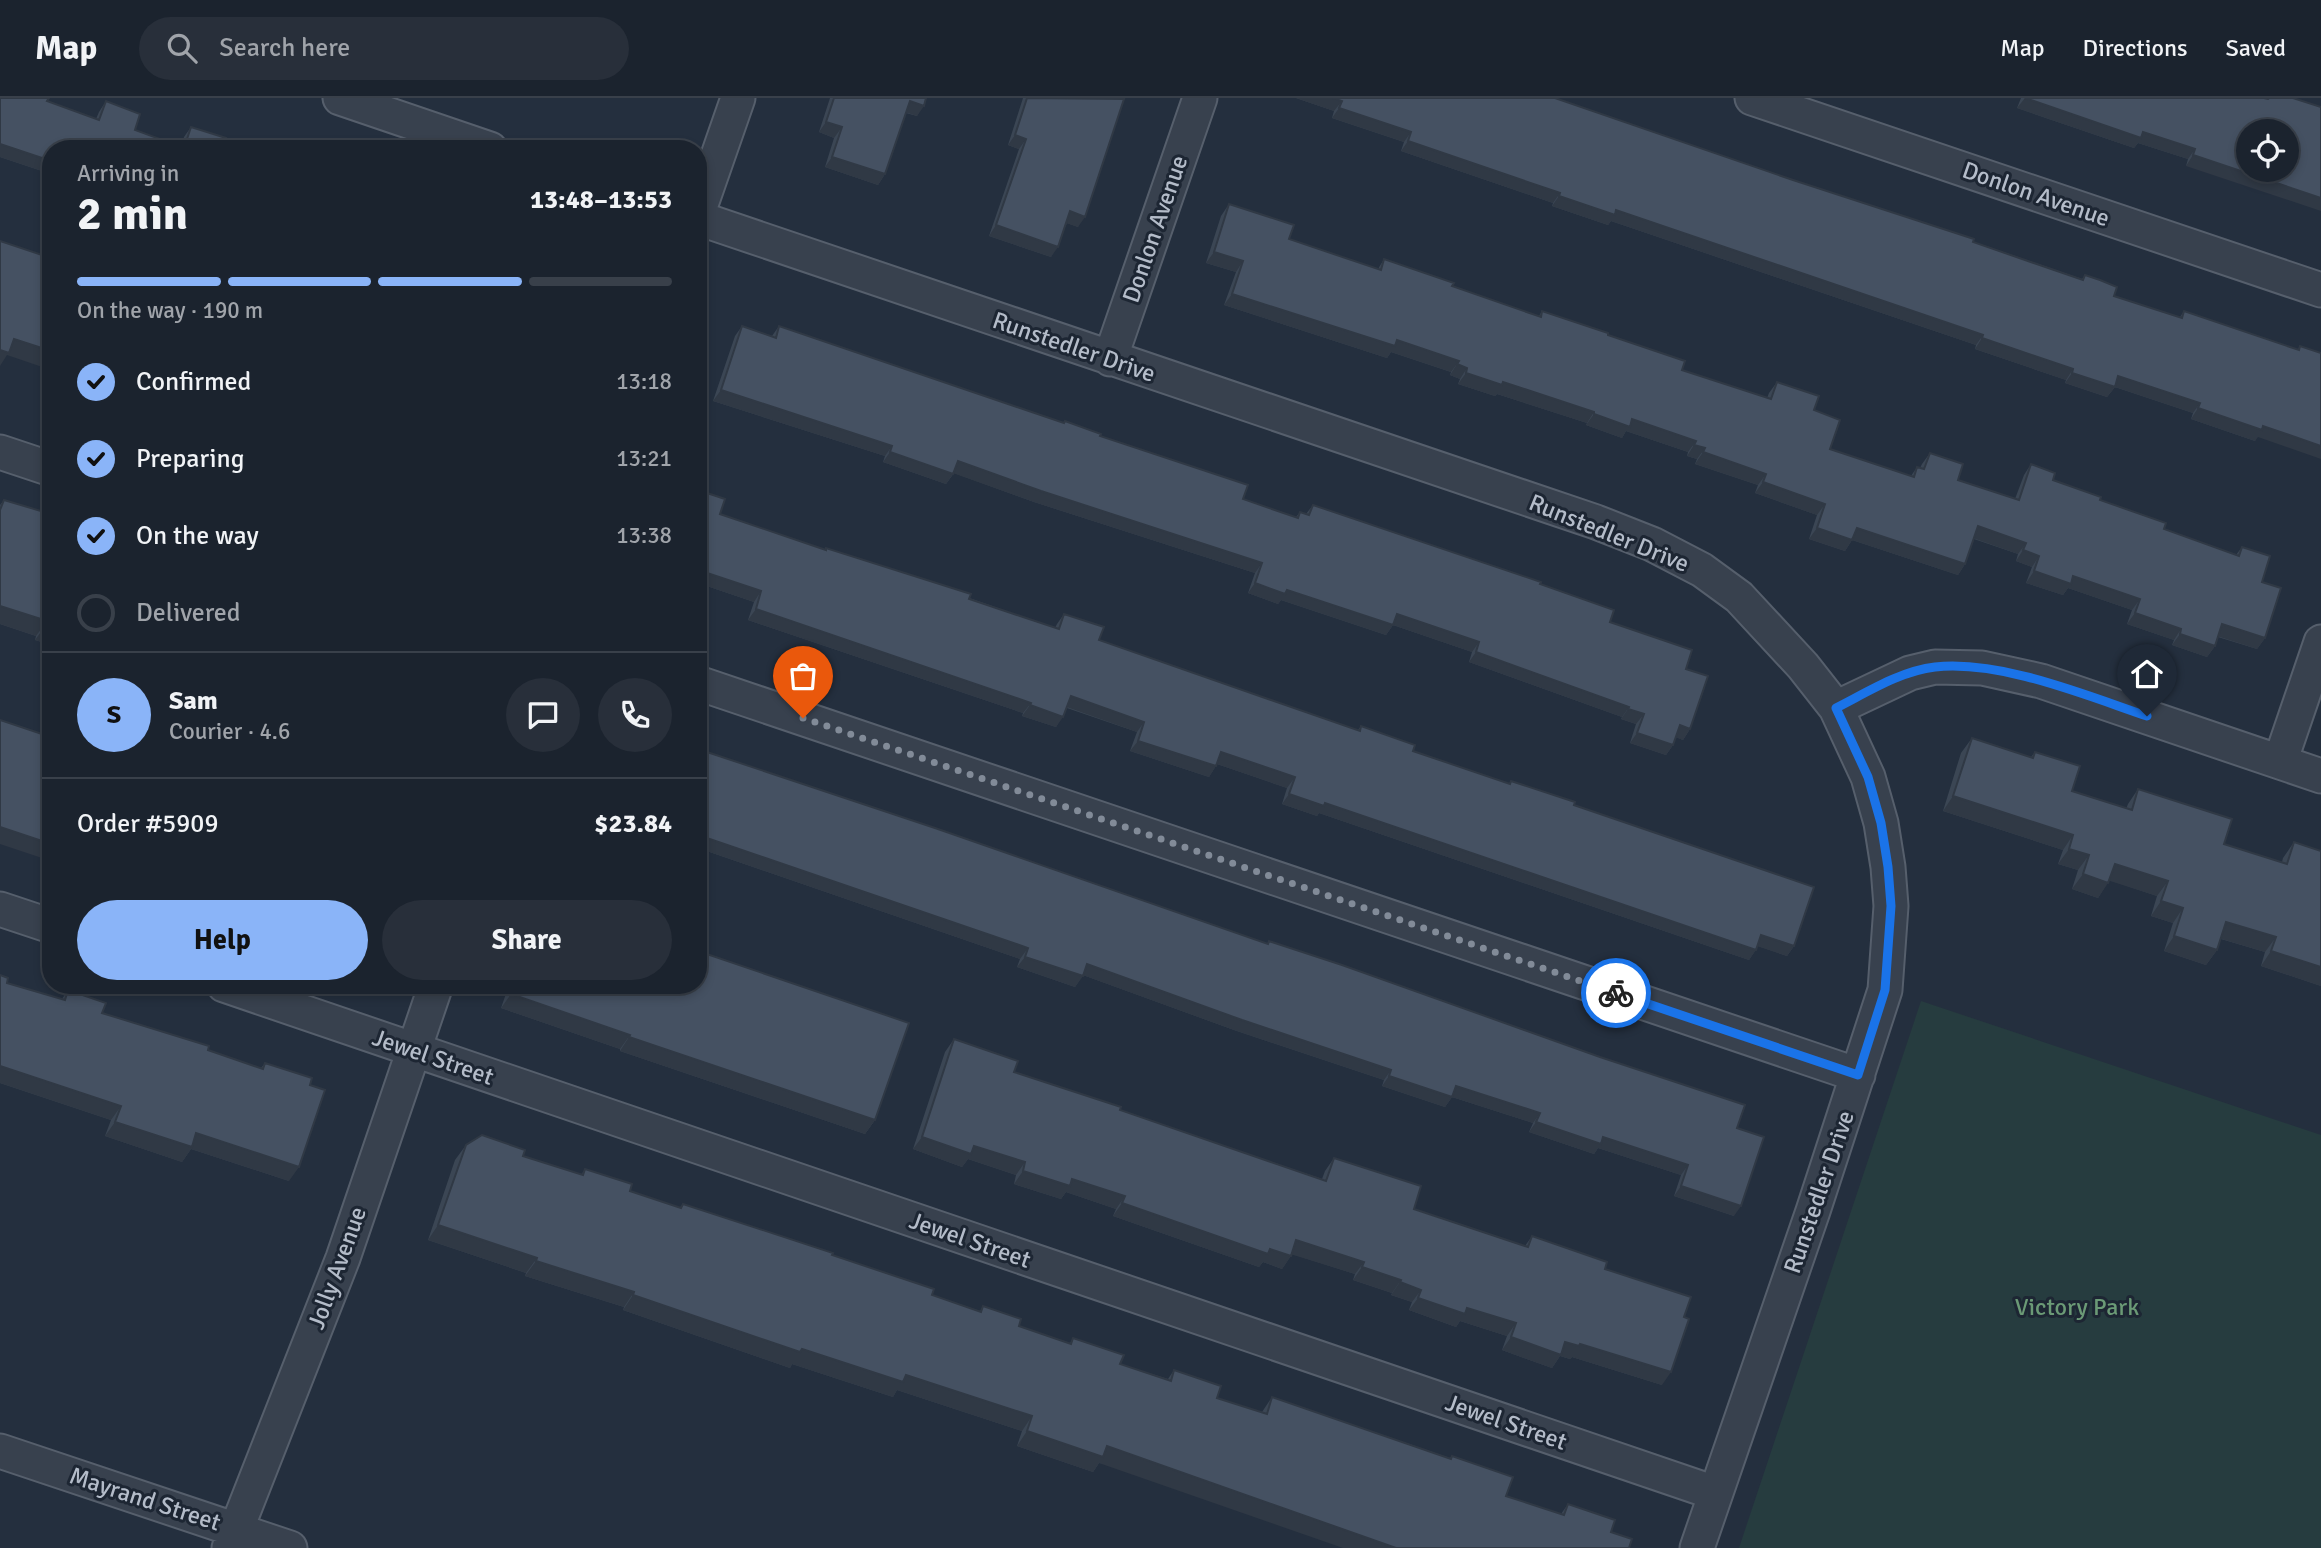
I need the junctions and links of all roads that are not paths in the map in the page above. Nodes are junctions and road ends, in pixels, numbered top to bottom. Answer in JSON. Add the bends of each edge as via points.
{"nodes":[{"id":1,"x":340,"y":98,"type":"edge"},
{"id":2,"x":738,"y":98,"type":"edge"},
{"id":3,"x":1200,"y":98,"type":"edge"},
{"id":4,"x":1752,"y":98,"type":"edge"},
{"id":5,"x":464,"y":140,"type":"edge"},
{"id":6,"x":707,"y":189,"type":"edge"},
{"id":7,"x":707,"y":219,"type":"edge"},
{"id":8,"x":2321,"y":290,"type":"edge"},
{"id":9,"x":1111,"y":359,"type":"junction"},
{"id":10,"x":0,"y":452,"type":"edge"},
{"id":11,"x":42,"y":466,"type":"edge"},
{"id":12,"x":2321,"y":642,"type":"edge"},
{"id":13,"x":707,"y":686,"type":"edge"},
{"id":14,"x":1836,"y":708,"type":"junction"},
{"id":15,"x":2280,"y":762,"type":"junction"},
{"id":16,"x":2321,"y":776,"type":"edge"},
{"id":17,"x":0,"y":909,"type":"edge"},
{"id":18,"x":42,"y":923,"type":"edge"},
{"id":19,"x":250,"y":994,"type":"edge"},
{"id":20,"x":433,"y":994,"type":"edge"},
{"id":21,"x":414,"y":1050,"type":"junction"},
{"id":22,"x":1858,"y":1075,"type":"junction"},
{"id":23,"x":0,"y":1451,"type":"edge"},
{"id":24,"x":1715,"y":1493,"type":"junction"},
{"id":25,"x":232,"y":1539,"type":"edge"},
{"id":26,"x":290,"y":1548,"type":"edge"},
{"id":27,"x":1697,"y":1548,"type":"edge"}],
"edges":[{"from":1,"to":5,"type":"street"},
{"from":2,"to":6,"type":"street"},
{"from":3,"to":9,"type":"street","name":"Donlon Avenue"},
{"from":4,"to":8,"type":"street","name":"Donlon Avenue"},
{"from":7,"to":9,"type":"street","name":"Runstedler Drive"},
{"from":9,"to":14,"type":"street","name":"Runstedler Drive","via":[[1652,544],[1702,570],[1739,597]]},
{"from":10,"to":11,"type":"street"},
{"from":12,"to":15,"type":"street"},
{"from":13,"to":22,"type":"street"},
{"from":14,"to":15,"type":"street","via":[[1910,673],[1935,667],[1982,668],[2041,681]]},
{"from":14,"to":22,"type":"street","name":"Runstedler Drive","via":[[1868,777],[1881,823],[1891,906],[1885,990]]},
{"from":15,"to":16,"type":"street"},
{"from":17,"to":18,"type":"street"},
{"from":19,"to":21,"type":"street","name":"Jewel Street"},
{"from":20,"to":21,"type":"street","name":"Jolly Avenue"},
{"from":21,"to":24,"type":"street","name":"Jewel Street"},
{"from":21,"to":25,"type":"street","name":"Jolly Avenue","via":[[343,1258]]},
{"from":22,"to":24,"type":"street","name":"Runstedler Drive"},
{"from":23,"to":25,"type":"street","name":"Mayrand Street"},
{"from":24,"to":27,"type":"street","name":"Runstedler Drive"},
{"from":25,"to":26,"type":"street","name":"Mayrand Street"}]}
